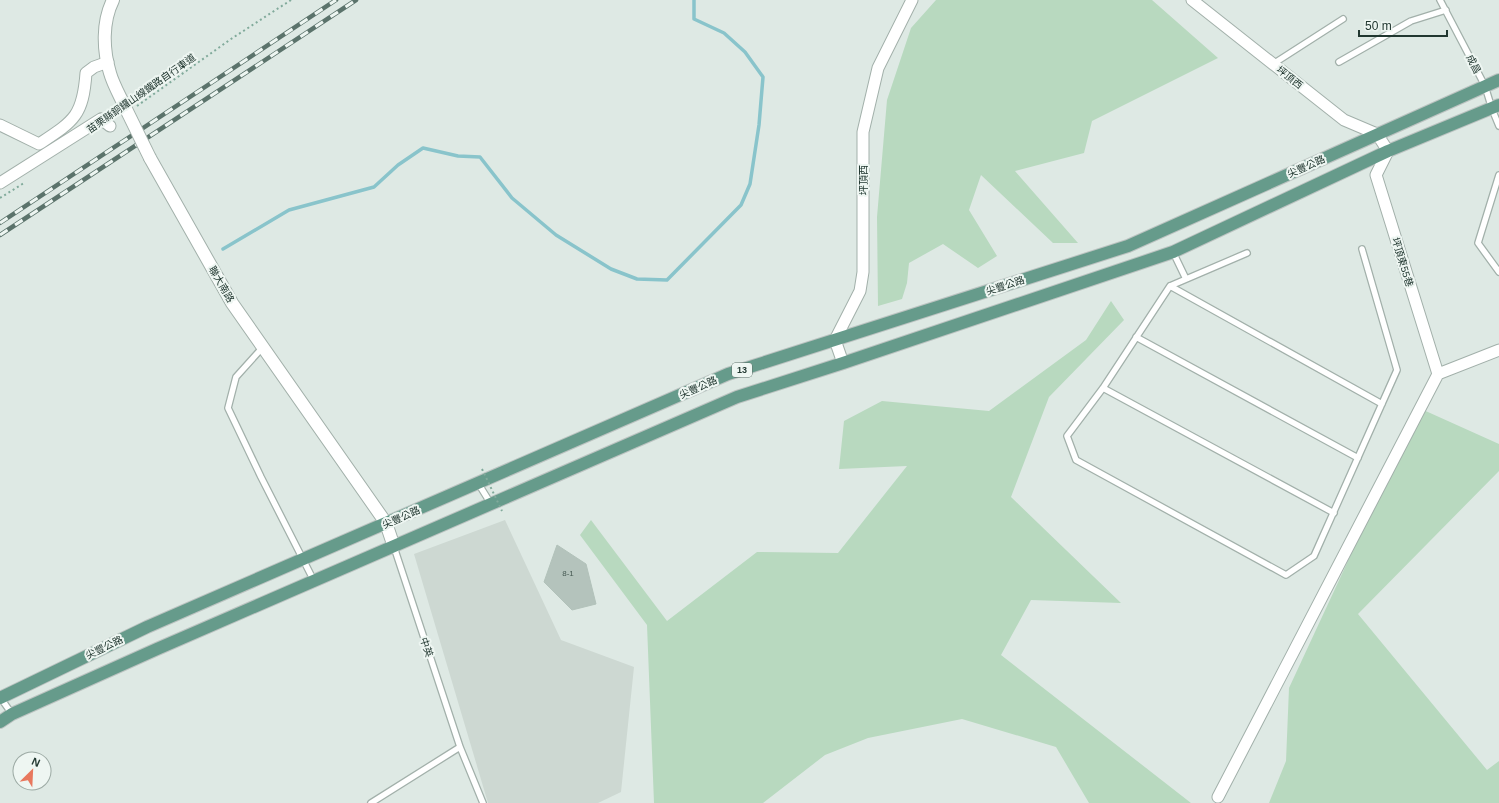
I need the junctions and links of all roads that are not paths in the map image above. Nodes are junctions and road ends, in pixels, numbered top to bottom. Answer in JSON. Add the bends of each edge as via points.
{"nodes":[{"id":1,"x":113,"y":0,"type":"edge"},
{"id":2,"x":912,"y":0,"type":"edge"},
{"id":3,"x":1440,"y":0,"type":"edge"},
{"id":4,"x":1194,"y":1,"type":"edge"},
{"id":5,"x":1446,"y":10,"type":"junction"},
{"id":6,"x":1343,"y":19,"type":"dead end"},
{"id":7,"x":108,"y":62,"type":"junction"},
{"id":8,"x":1339,"y":62,"type":"dead end"},
{"id":9,"x":1273,"y":64,"type":"junction"},
{"id":10,"x":1499,"y":80,"type":"edge"},
{"id":11,"x":1485,"y":86,"type":"junction"},
{"id":12,"x":1495,"y":107,"type":"edge"},
{"id":13,"x":0,"y":125,"type":"edge"},
{"id":14,"x":110,"y":126,"type":"dead end"},
{"id":15,"x":1499,"y":126,"type":"edge"},
{"id":16,"x":1377,"y":134,"type":"junction"},
{"id":17,"x":1388,"y":152,"type":"junction"},
{"id":18,"x":1499,"y":175,"type":"edge"},
{"id":19,"x":0,"y":182,"type":"edge"},
{"id":20,"x":1362,"y":249,"type":"dead end"},
{"id":21,"x":1173,"y":252,"type":"junction"},
{"id":22,"x":1247,"y":253,"type":"dead end"},
{"id":23,"x":1499,"y":272,"type":"edge"},
{"id":24,"x":1186,"y":279,"type":"junction"},
{"id":25,"x":1170,"y":286,"type":"junction"},
{"id":26,"x":1136,"y":337,"type":"junction"},
{"id":27,"x":835,"y":340,"type":"junction"},
{"id":28,"x":263,"y":347,"type":"junction"},
{"id":29,"x":1499,"y":350,"type":"edge"},
{"id":30,"x":843,"y":363,"type":"junction"},
{"id":31,"x":1438,"y":374,"type":"junction"},
{"id":32,"x":1103,"y":388,"type":"junction"},
{"id":33,"x":1382,"y":404,"type":"junction"},
{"id":34,"x":1358,"y":458,"type":"junction"},
{"id":35,"x":478,"y":483,"type":"junction"},
{"id":36,"x":490,"y":504,"type":"junction"},
{"id":37,"x":1334,"y":513,"type":"junction"},
{"id":38,"x":386,"y":523,"type":"junction"},
{"id":39,"x":394,"y":546,"type":"junction"},
{"id":40,"x":302,"y":560,"type":"junction"},
{"id":41,"x":314,"y":581,"type":"junction"},
{"id":42,"x":0,"y":697,"type":"edge"},
{"id":43,"x":12,"y":714,"type":"junction"},
{"id":44,"x":0,"y":722,"type":"edge"},
{"id":45,"x":460,"y":747,"type":"junction"},
{"id":46,"x":1218,"y":797,"type":"dead end"},
{"id":47,"x":371,"y":803,"type":"edge"},
{"id":48,"x":483,"y":803,"type":"edge"}],
"edges":[{"from":1,"to":7,"type":"street","name":"聯大南路","via":[[108,9],[105,28]]},
{"from":2,"to":27,"type":"street","name":"坪頂西","via":[[878,68],[863,132],[863,272],[860,291]]},
{"from":3,"to":5,"type":"lane","name":"成昌"},
{"from":4,"to":9,"type":"street","name":"坪頂西"},
{"from":5,"to":8,"type":"lane","via":[[1411,21]]},
{"from":5,"to":11,"type":"lane","name":"成昌"},
{"from":6,"to":9,"type":"lane"},
{"from":7,"to":13,"type":"street","via":[[86,73],[82,103],[76,115],[64,128],[39,144]]},
{"from":7,"to":28,"type":"street","name":"聯大南路","bridge":true,"via":[[110,74],[130,107],[150,158],[232,303]]},
{"from":9,"to":16,"type":"street","name":"坪頂西","via":[[1344,120]]},
{"from":10,"to":11,"type":"main road","name":"尖豐公路","number":"13"},
{"from":11,"to":12,"type":"lane","name":"成昌"},
{"from":11,"to":16,"type":"main road","name":"尖豐公路","number":"13"},
{"from":12,"to":15,"type":"lane","name":"成昌"},
{"from":12,"to":17,"type":"main road","number":"13"},
{"from":14,"to":19,"type":"street","via":[[102,119]]},
{"from":16,"to":17,"type":"street"},
{"from":16,"to":27,"type":"main road","name":"尖豐公路","number":"13","via":[[1128,246]]},
{"from":17,"to":21,"type":"main road","number":"13"},
{"from":17,"to":31,"type":"street","name":"坪頂東55巷","via":[[1376,175]]},
{"from":18,"to":23,"type":"lane","via":[[1478,243]]},
{"from":20,"to":33,"type":"lane","via":[[1397,370]]},
{"from":21,"to":24,"type":"lane"},
{"from":21,"to":30,"type":"main road","number":"13"},
{"from":22,"to":24,"type":"lane"},
{"from":24,"to":25,"type":"lane"},
{"from":25,"to":26,"type":"lane"},
{"from":25,"to":33,"type":"lane"},
{"from":26,"to":32,"type":"lane"},
{"from":26,"to":34,"type":"lane"},
{"from":27,"to":30,"type":"street"},
{"from":27,"to":35,"type":"main road","name":"尖豐公路","number":"13","via":[[728,374]]},
{"from":28,"to":38,"type":"street","name":"聯大南路"},
{"from":28,"to":40,"type":"lane","via":[[236,377],[228,408]]},
{"from":29,"to":31,"type":"street"},
{"from":30,"to":36,"type":"main road","number":"13","via":[[737,397]]},
{"from":31,"to":46,"type":"street"},
{"from":32,"to":37,"type":"lane"},
{"from":32,"to":37,"type":"lane","via":[[1067,436],[1076,460],[1286,575],[1314,556]]},
{"from":33,"to":34,"type":"lane"},
{"from":34,"to":37,"type":"lane"},
{"from":35,"to":36,"type":"lane"},
{"from":35,"to":38,"type":"main road","name":"尖豐公路","number":"13"},
{"from":36,"to":39,"type":"main road","number":"13"},
{"from":38,"to":39,"type":"street","name":"聯大南路"},
{"from":38,"to":40,"type":"main road","name":"尖豐公路","number":"13"},
{"from":39,"to":41,"type":"main road","number":"13"},
{"from":39,"to":45,"type":"lane","name":"中英"},
{"from":40,"to":41,"type":"lane"},
{"from":40,"to":42,"type":"main road","name":"尖豐公路","number":"13","via":[[147,627]]},
{"from":41,"to":43,"type":"main road","number":"13"},
{"from":42,"to":43,"type":"lane"},
{"from":43,"to":44,"type":"main road","number":"13"},
{"from":45,"to":47,"type":"lane"},
{"from":45,"to":48,"type":"lane","name":"中英"}]}
